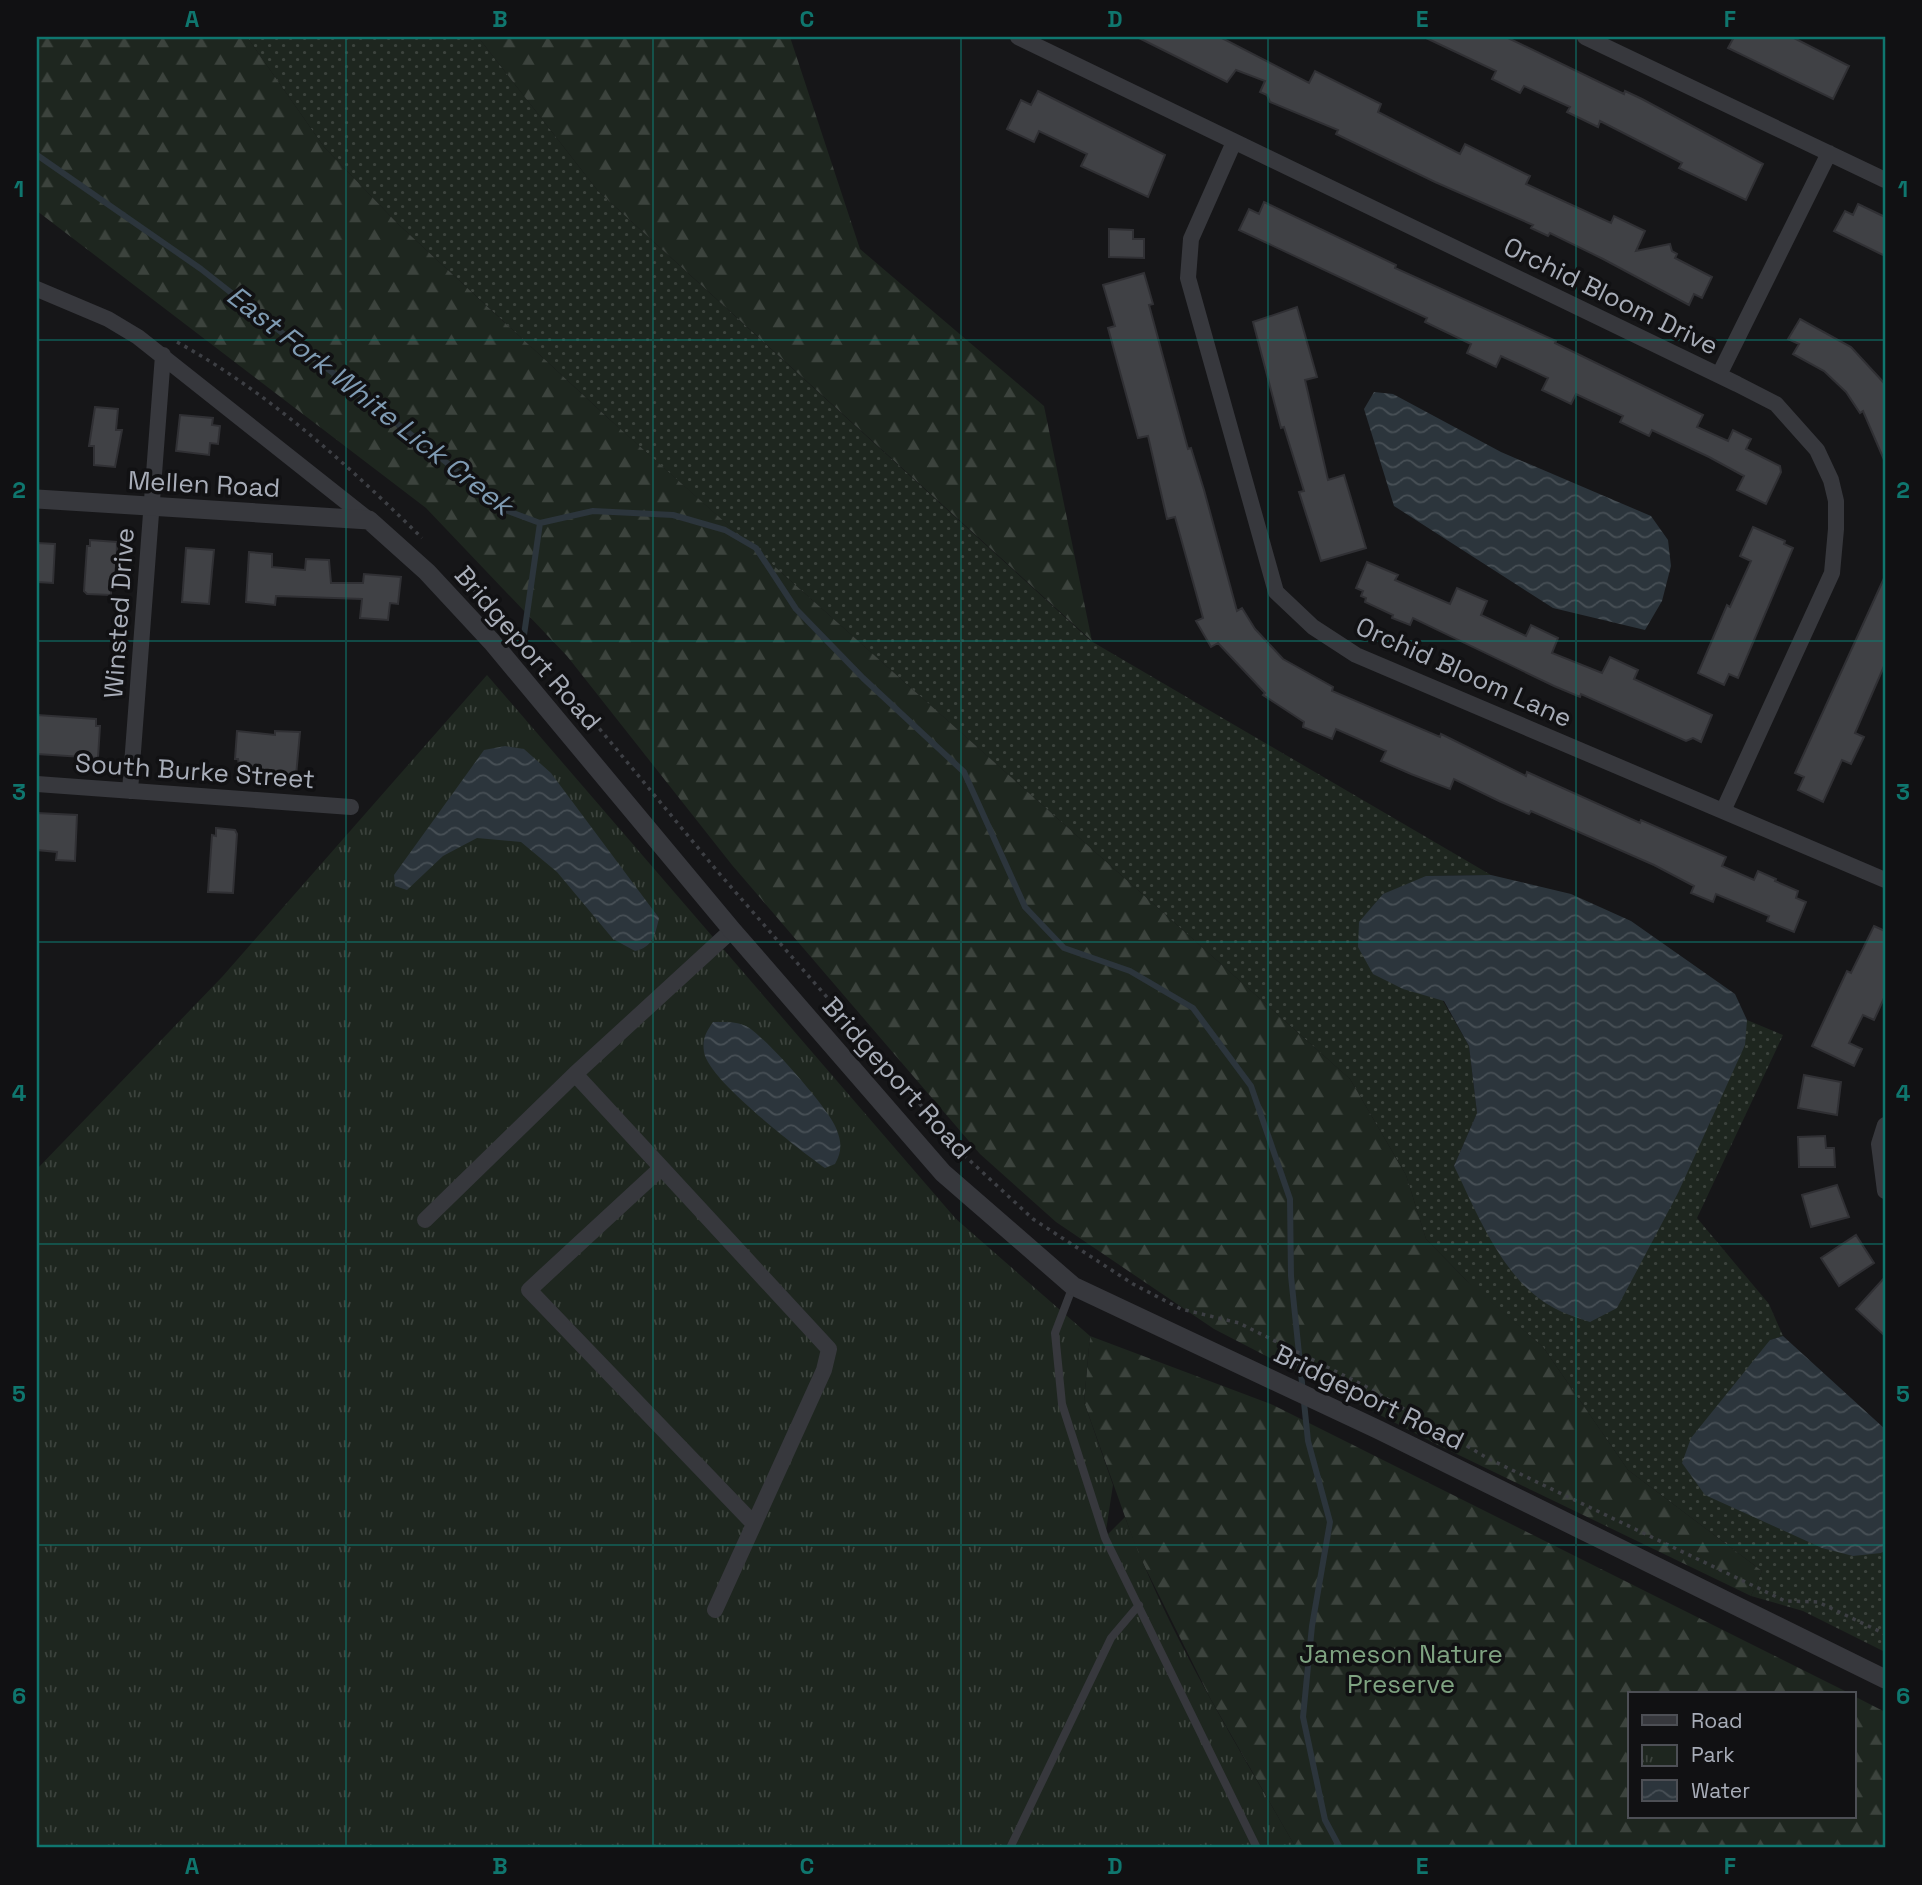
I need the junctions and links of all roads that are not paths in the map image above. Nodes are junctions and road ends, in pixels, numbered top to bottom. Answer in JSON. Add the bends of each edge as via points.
{"nodes":[{"id":1,"x":1018,"y":37,"type":"edge"},
{"id":2,"x":1585,"y":37,"type":"edge"},
{"id":3,"x":1234,"y":142,"type":"junction"},
{"id":4,"x":1829,"y":153,"type":"junction"},
{"id":5,"x":1885,"y":180,"type":"edge"},
{"id":6,"x":37,"y":289,"type":"edge"},
{"id":7,"x":163,"y":355,"type":"junction"},
{"id":8,"x":1719,"y":375,"type":"junction"},
{"id":9,"x":37,"y":499,"type":"edge"},
{"id":10,"x":151,"y":508,"type":"junction"},
{"id":11,"x":369,"y":520,"type":"junction"},
{"id":12,"x":37,"y":785,"type":"edge"},
{"id":13,"x":130,"y":791,"type":"junction"},
{"id":14,"x":351,"y":807,"type":"dead end"},
{"id":15,"x":1723,"y":811,"type":"junction"},
{"id":16,"x":1885,"y":880,"type":"edge"},
{"id":17,"x":732,"y":930,"type":"junction"},
{"id":18,"x":575,"y":1074,"type":"junction"},
{"id":19,"x":1885,"y":1125,"type":"edge"},
{"id":20,"x":661,"y":1168,"type":"junction"},
{"id":21,"x":1885,"y":1191,"type":"edge"},
{"id":22,"x":425,"y":1220,"type":"dead end"},
{"id":23,"x":1073,"y":1286,"type":"junction"},
{"id":24,"x":754,"y":1524,"type":"junction"},
{"id":25,"x":1139,"y":1605,"type":"junction"},
{"id":26,"x":715,"y":1610,"type":"dead end"},
{"id":27,"x":1885,"y":1679,"type":"edge"},
{"id":28,"x":1010,"y":1848,"type":"edge"},
{"id":29,"x":1257,"y":1848,"type":"edge"}],
"edges":[{"from":1,"to":3,"type":"street","name":"Orchid Bloom Drive"},
{"from":2,"to":4,"type":"street"},
{"from":3,"to":8,"type":"street","name":"Orchid Bloom Drive"},
{"from":3,"to":15,"type":"street","name":"Orchid Bloom Lane","via":[[1191,239],[1188,278],[1276,592],[1313,626],[1356,655]]},
{"from":4,"to":5,"type":"street"},
{"from":4,"to":8,"type":"street"},
{"from":6,"to":7,"type":"street","name":"Bridgeport Road","via":[[108,320]]},
{"from":7,"to":10,"type":"street","name":"Winsted Drive"},
{"from":7,"to":11,"type":"street","name":"Bridgeport Road"},
{"from":8,"to":15,"type":"street","name":"Orchid Bloom Drive","via":[[1776,404],[1801,430],[1831,480],[1836,520],[1832,573]]},
{"from":9,"to":10,"type":"street","name":"Mellen Road"},
{"from":10,"to":11,"type":"street","name":"Mellen Road"},
{"from":10,"to":13,"type":"street","name":"Winsted Drive"},
{"from":11,"to":17,"type":"street","name":"Bridgeport Road","via":[[427,572],[492,642]]},
{"from":12,"to":13,"type":"street","name":"South Burke Street"},
{"from":13,"to":14,"type":"street","name":"South Burke Street"},
{"from":15,"to":16,"type":"street","name":"Orchid Bloom Lane"},
{"from":17,"to":18,"type":"street"},
{"from":17,"to":23,"type":"street","name":"Bridgeport Road","via":[[943,1172]]},
{"from":18,"to":20,"type":"street"},
{"from":18,"to":22,"type":"street"},
{"from":19,"to":21,"type":"street","via":[[1879,1144]]},
{"from":20,"to":24,"type":"street","via":[[829,1349],[824,1370]]},
{"from":20,"to":24,"type":"street","via":[[529,1290]]},
{"from":23,"to":25,"type":"lane","via":[[1055,1333],[1062,1404],[1105,1538]]},
{"from":23,"to":27,"type":"street","name":"Bridgeport Road","via":[[1379,1430]]},
{"from":24,"to":26,"type":"street"},
{"from":25,"to":28,"type":"lane","via":[[1111,1638]]},
{"from":25,"to":29,"type":"lane"}]}
